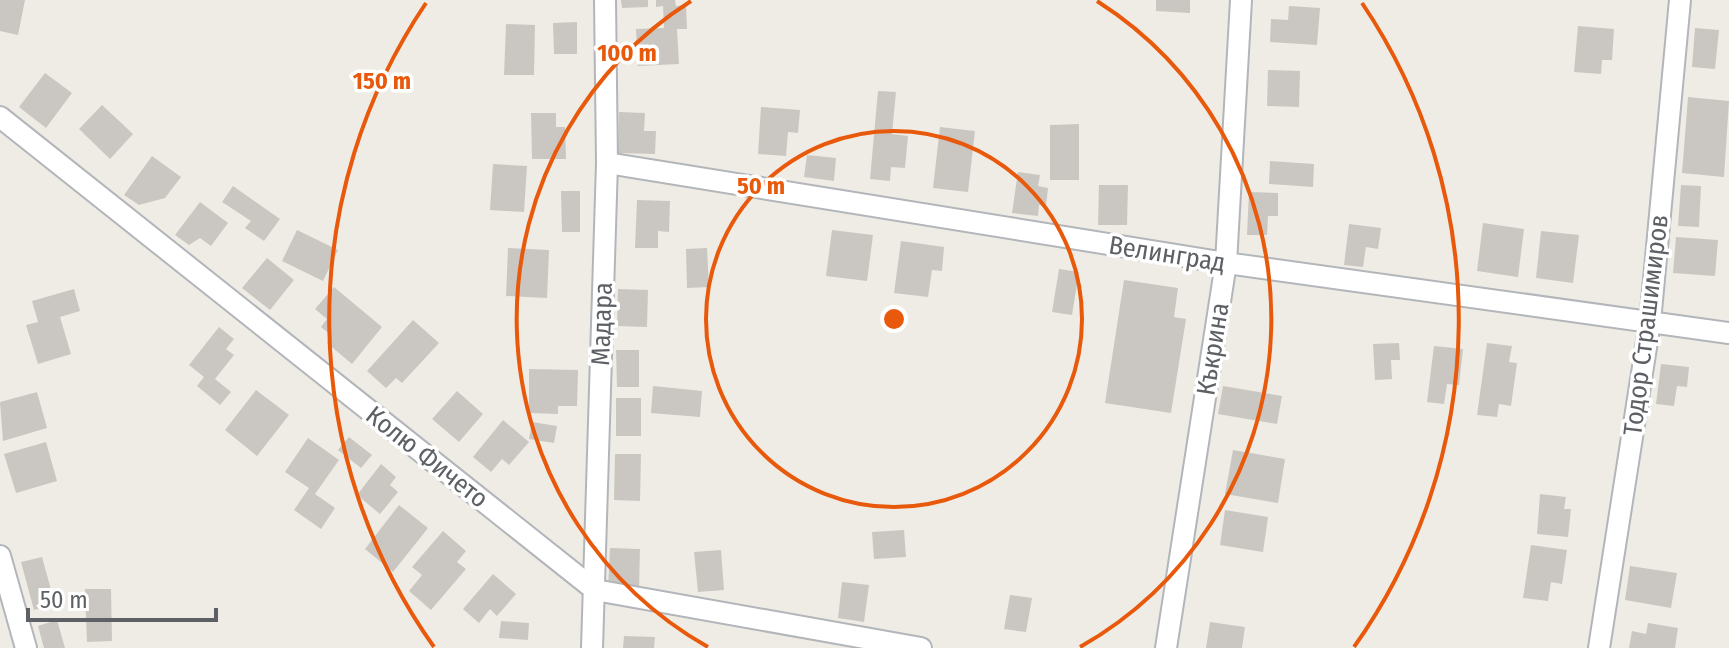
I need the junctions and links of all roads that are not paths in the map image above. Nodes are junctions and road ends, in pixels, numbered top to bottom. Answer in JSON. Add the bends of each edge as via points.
{"nodes":[{"id":1,"x":605,"y":0,"type":"edge"},
{"id":2,"x":1241,"y":0,"type":"edge"},
{"id":3,"x":1680,"y":0,"type":"edge"},
{"id":4,"x":0,"y":117,"type":"edge"},
{"id":5,"x":607,"y":163,"type":"junction"},
{"id":6,"x":1226,"y":263,"type":"junction"},
{"id":7,"x":1650,"y":322,"type":"junction"},
{"id":8,"x":1729,"y":333,"type":"edge"},
{"id":9,"x":0,"y":556,"type":"edge"},
{"id":10,"x":595,"y":590,"type":"junction"},
{"id":11,"x":26,"y":648,"type":"edge"},
{"id":12,"x":592,"y":648,"type":"edge"},
{"id":13,"x":921,"y":648,"type":"edge"},
{"id":14,"x":1166,"y":648,"type":"edge"},
{"id":15,"x":1599,"y":648,"type":"edge"}],
"edges":[{"from":1,"to":5,"type":"street","name":"Мадара"},
{"from":2,"to":6,"type":"street","name":"Къкрина"},
{"from":3,"to":7,"type":"street","name":"Тодор Страшимиров"},
{"from":4,"to":10,"type":"street","name":"Колю Фичето"},
{"from":5,"to":6,"type":"street","name":"Велинград"},
{"from":5,"to":10,"type":"street","name":"Мадара"},
{"from":6,"to":7,"type":"street","name":"Велинград"},
{"from":6,"to":14,"type":"street","name":"Къкрина"},
{"from":7,"to":8,"type":"street","name":"Велинград"},
{"from":7,"to":15,"type":"street","name":"Тодор Страшимиров"},
{"from":9,"to":11,"type":"street"},
{"from":10,"to":12,"type":"street","name":"Мадара"},
{"from":10,"to":13,"type":"street","name":"Колю Фичето"}]}
